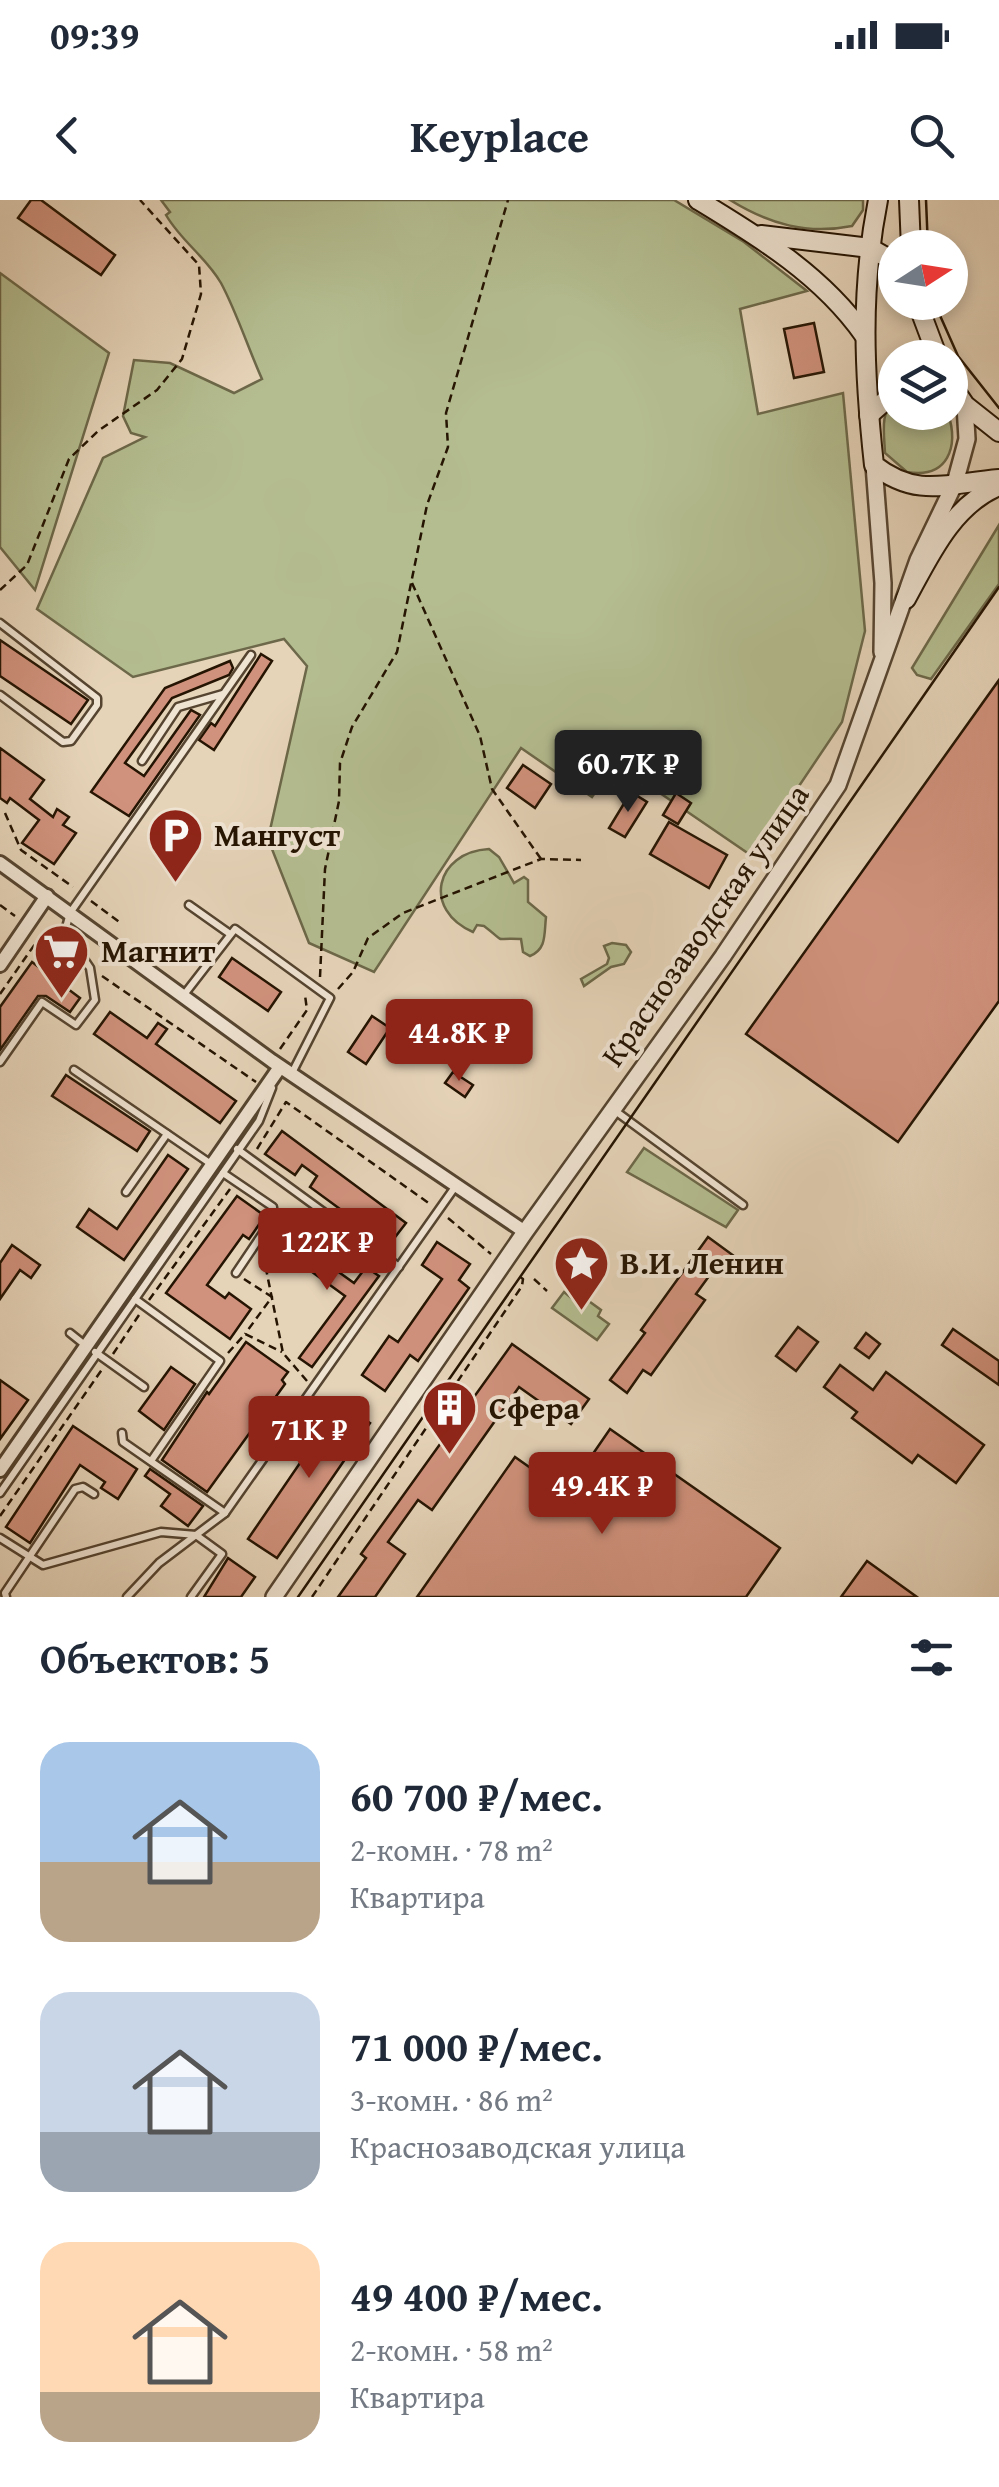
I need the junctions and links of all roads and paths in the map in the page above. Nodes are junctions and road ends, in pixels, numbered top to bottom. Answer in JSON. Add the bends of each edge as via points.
{"nodes":[{"id":1,"x":140,"y":200,"type":"edge"},
{"id":2,"x":508,"y":200,"type":"edge"},
{"id":3,"x":698,"y":200,"type":"edge"},
{"id":4,"x":878,"y":200,"type":"edge"},
{"id":5,"x":909,"y":200,"type":"edge"},
{"id":6,"x":910,"y":230,"type":"edge"},
{"id":7,"x":756,"y":234,"type":"junction"},
{"id":8,"x":870,"y":248,"type":"junction"},
{"id":9,"x":878,"y":252,"type":"edge"},
{"id":10,"x":864,"y":336,"type":"junction"},
{"id":11,"x":968,"y":404,"type":"edge"},
{"id":12,"x":878,"y":406,"type":"edge"},
{"id":13,"x":868,"y":415,"type":"junction"},
{"id":14,"x":965,"y":430,"type":"edge"},
{"id":15,"x":999,"y":432,"type":"edge"},
{"id":16,"x":874,"y":465,"type":"junction"},
{"id":17,"x":955,"y":483,"type":"junction"},
{"id":18,"x":999,"y":483,"type":"edge"},
{"id":19,"x":411,"y":582,"type":"junction"},
{"id":20,"x":0,"y":590,"type":"edge"},
{"id":21,"x":906,"y":599,"type":"junction"},
{"id":22,"x":0,"y":623,"type":"edge"},
{"id":23,"x":251,"y":656,"type":"dead end"},
{"id":24,"x":882,"y":666,"type":"junction"},
{"id":25,"x":224,"y":694,"type":"junction"},
{"id":26,"x":0,"y":695,"type":"edge"},
{"id":27,"x":142,"y":760,"type":"dead end"},
{"id":28,"x":6,"y":814,"type":"dead end"},
{"id":29,"x":541,"y":859,"type":"junction"},
{"id":30,"x":581,"y":860,"type":"dead end"},
{"id":31,"x":0,"y":863,"type":"edge"},
{"id":32,"x":83,"y":895,"type":"junction"},
{"id":33,"x":47,"y":896,"type":"junction"},
{"id":34,"x":0,"y":905,"type":"edge"},
{"id":35,"x":189,"y":905,"type":"dead end"},
{"id":36,"x":70,"y":913,"type":"junction"},
{"id":37,"x":20,"y":919,"type":"dead end"},
{"id":38,"x":122,"y":924,"type":"dead end"},
{"id":39,"x":230,"y":934,"type":"junction"},
{"id":40,"x":0,"y":965,"type":"edge"},
{"id":41,"x":90,"y":968,"type":"junction"},
{"id":42,"x":304,"y":978,"type":"junction"},
{"id":43,"x":318,"y":989,"type":"junction"},
{"id":44,"x":0,"y":994,"type":"edge"},
{"id":45,"x":183,"y":996,"type":"junction"},
{"id":46,"x":330,"y":998,"type":"junction"},
{"id":47,"x":280,"y":1050,"type":"dead end"},
{"id":48,"x":0,"y":1062,"type":"edge"},
{"id":49,"x":74,"y":1070,"type":"dead end"},
{"id":50,"x":285,"y":1070,"type":"junction"},
{"id":51,"x":257,"y":1083,"type":"dead end"},
{"id":52,"x":286,"y":1102,"type":"dead end"},
{"id":53,"x":613,"y":1109,"type":"junction"},
{"id":54,"x":167,"y":1134,"type":"junction"},
{"id":55,"x":233,"y":1146,"type":"junction"},
{"id":56,"x":218,"y":1169,"type":"junction"},
{"id":57,"x":456,"y":1186,"type":"junction"},
{"id":58,"x":126,"y":1192,"type":"dead end"},
{"id":59,"x":744,"y":1204,"type":"dead end"},
{"id":60,"x":439,"y":1210,"type":"junction"},
{"id":61,"x":525,"y":1232,"type":"junction"},
{"id":62,"x":259,"y":1238,"type":"junction"},
{"id":63,"x":495,"y":1258,"type":"dead end"},
{"id":64,"x":398,"y":1267,"type":"junction"},
{"id":65,"x":236,"y":1272,"type":"joint"},
{"id":66,"x":517,"y":1275,"type":"dead end"},
{"id":67,"x":534,"y":1279,"type":"dead end"},
{"id":68,"x":546,"y":1291,"type":"dead end"},
{"id":69,"x":272,"y":1297,"type":"junction"},
{"id":70,"x":134,"y":1300,"type":"junction"},
{"id":71,"x":70,"y":1333,"type":"dead end"},
{"id":72,"x":245,"y":1334,"type":"junction"},
{"id":73,"x":92,"y":1349,"type":"junction"},
{"id":74,"x":283,"y":1353,"type":"junction"},
{"id":75,"x":220,"y":1361,"type":"junction"},
{"id":76,"x":144,"y":1387,"type":"dead end"},
{"id":77,"x":313,"y":1388,"type":"junction"},
{"id":78,"x":122,"y":1433,"type":"dead end"},
{"id":79,"x":150,"y":1461,"type":"junction"},
{"id":80,"x":0,"y":1470,"type":"edge"},
{"id":81,"x":0,"y":1493,"type":"edge"},
{"id":82,"x":94,"y":1494,"type":"dead end"},
{"id":83,"x":225,"y":1512,"type":"junction"},
{"id":84,"x":196,"y":1535,"type":"junction"},
{"id":85,"x":0,"y":1538,"type":"edge"},
{"id":86,"x":30,"y":1556,"type":"junction"},
{"id":87,"x":6,"y":1597,"type":"edge"},
{"id":88,"x":127,"y":1597,"type":"edge"},
{"id":89,"x":191,"y":1597,"type":"edge"},
{"id":90,"x":274,"y":1597,"type":"edge"},
{"id":91,"x":312,"y":1597,"type":"edge"}],
"edges":[{"from":1,"to":20,"type":"path","via":[[199,265],[200,294],[182,360],[157,390],[69,459],[26,564]]},
{"from":2,"to":19,"type":"path","via":[[446,413],[448,448],[427,505]]},
{"from":3,"to":7,"type":"main road"},
{"from":4,"to":8,"type":"main road"},
{"from":5,"to":6,"type":"main road"},
{"from":7,"to":8,"type":"main road"},
{"from":7,"to":10,"type":"main road","via":[[823,288]]},
{"from":8,"to":9,"type":"main road"},
{"from":8,"to":10,"type":"main road"},
{"from":10,"to":13,"type":"main road"},
{"from":11,"to":15,"type":"main road"},
{"from":12,"to":13,"type":"main road"},
{"from":13,"to":16,"type":"main road"},
{"from":14,"to":17,"type":"street","name":"Краснозаводская улица"},
{"from":16,"to":17,"type":"main road","via":[[904,485]]},
{"from":16,"to":24,"type":"street"},
{"from":17,"to":18,"type":"main road"},
{"from":17,"to":21,"type":"street","name":"Краснозаводская улица"},
{"from":18,"to":21,"type":"main road","via":[[953,522]]},
{"from":19,"to":29,"type":"path","via":[[480,736],[492,790]]},
{"from":19,"to":43,"type":"path","via":[[397,652],[352,728],[340,763]]},
{"from":21,"to":24,"type":"street","name":"Краснозаводская улица"},
{"from":22,"to":26,"type":"lane","via":[[98,704],[71,741],[63,742]]},
{"from":23,"to":25,"type":"lane"},
{"from":24,"to":53,"type":"street","name":"Краснозаводская улица","via":[[838,785]]},
{"from":25,"to":27,"type":"lane","via":[[178,707]]},
{"from":25,"to":32,"type":"lane"},
{"from":28,"to":32,"type":"path","via":[[20,850]]},
{"from":29,"to":30,"type":"path"},
{"from":29,"to":46,"type":"path","via":[[403,913],[368,938],[353,972]]},
{"from":31,"to":33,"type":"street"},
{"from":32,"to":36,"type":"lane"},
{"from":32,"to":38,"type":"path"},
{"from":33,"to":36,"type":"street"},
{"from":33,"to":40,"type":"street"},
{"from":34,"to":37,"type":"path"},
{"from":35,"to":39,"type":"lane"},
{"from":36,"to":41,"type":"lane","via":[[65,932]]},
{"from":36,"to":45,"type":"street"},
{"from":39,"to":42,"type":"lane","via":[[235,929]]},
{"from":39,"to":45,"type":"lane"},
{"from":41,"to":44,"type":"path","via":[[42,934]]},
{"from":41,"to":48,"type":"lane","via":[[95,1000],[76,1025],[42,1002]]},
{"from":41,"to":51,"type":"path"},
{"from":42,"to":43,"type":"lane"},
{"from":42,"to":47,"type":"path","via":[[307,1010]]},
{"from":43,"to":46,"type":"lane"},
{"from":45,"to":50,"type":"street"},
{"from":46,"to":50,"type":"lane"},
{"from":49,"to":54,"type":"lane"},
{"from":50,"to":55,"type":"street"},
{"from":50,"to":57,"type":"street"},
{"from":52,"to":60,"type":"path"},
{"from":53,"to":59,"type":"lane"},
{"from":53,"to":61,"type":"street","name":"Краснозаводская улица"},
{"from":54,"to":56,"type":"lane"},
{"from":54,"to":58,"type":"lane"},
{"from":55,"to":56,"type":"street"},
{"from":55,"to":64,"type":"lane"},
{"from":56,"to":62,"type":"lane","via":[[273,1207]]},
{"from":56,"to":70,"type":"lane"},
{"from":56,"to":73,"type":"street"},
{"from":57,"to":60,"type":"lane"},
{"from":57,"to":61,"type":"street"},
{"from":60,"to":63,"type":"path"},
{"from":60,"to":64,"type":"lane"},
{"from":61,"to":90,"type":"street","name":"Краснозаводская улица"},
{"from":62,"to":65,"type":"lane"},
{"from":62,"to":69,"type":"path"},
{"from":64,"to":77,"type":"lane"},
{"from":65,"to":69,"type":"path"},
{"from":66,"to":91,"type":"path","via":[[522,1286]]},
{"from":67,"to":68,"type":"path"},
{"from":69,"to":72,"type":"path"},
{"from":69,"to":74,"type":"path"},
{"from":70,"to":73,"type":"lane"},
{"from":70,"to":75,"type":"lane"},
{"from":71,"to":73,"type":"lane"},
{"from":72,"to":74,"type":"path"},
{"from":72,"to":75,"type":"path"},
{"from":73,"to":76,"type":"lane"},
{"from":73,"to":80,"type":"street"},
{"from":73,"to":81,"type":"lane"},
{"from":74,"to":77,"type":"path"},
{"from":75,"to":79,"type":"lane"},
{"from":77,"to":83,"type":"lane"},
{"from":78,"to":79,"type":"lane","via":[[123,1442]]},
{"from":79,"to":83,"type":"lane"},
{"from":82,"to":86,"type":"lane","via":[[74,1489]]},
{"from":83,"to":84,"type":"lane"},
{"from":84,"to":86,"type":"lane","via":[[161,1532],[43,1565]]},
{"from":84,"to":88,"type":"lane"},
{"from":84,"to":89,"type":"lane","via":[[222,1554]]},
{"from":85,"to":86,"type":"lane"},
{"from":86,"to":87,"type":"lane"}]}
